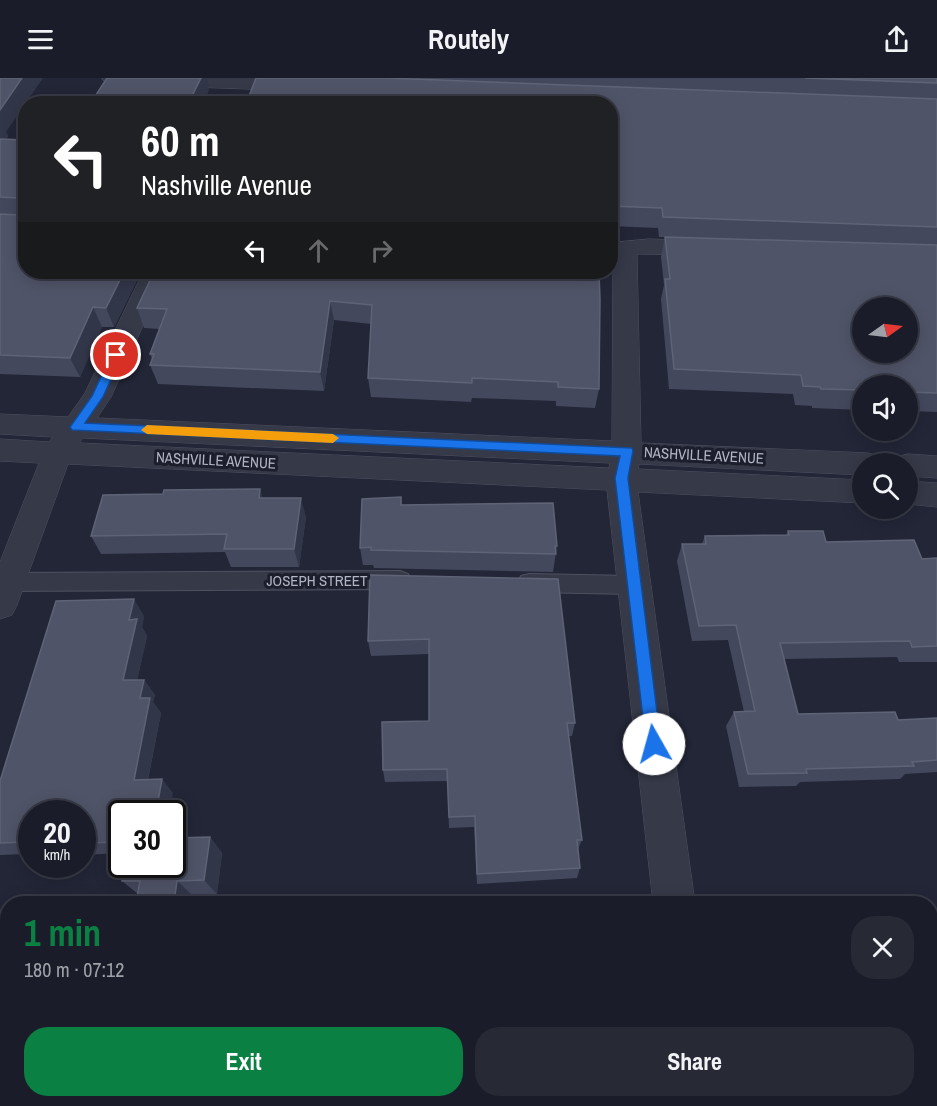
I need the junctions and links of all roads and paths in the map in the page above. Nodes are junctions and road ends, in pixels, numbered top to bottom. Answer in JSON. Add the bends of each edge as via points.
{"nodes":[{"id":1,"x":112,"y":78,"type":"edge"},
{"id":2,"x":240,"y":83,"type":"junction"},
{"id":3,"x":322,"y":86,"type":"edge"},
{"id":4,"x":234,"y":96,"type":"edge"},
{"id":5,"x":730,"y":249,"type":"edge"},
{"id":6,"x":618,"y":250,"type":"edge"},
{"id":7,"x":152,"y":279,"type":"edge"},
{"id":8,"x":0,"y":424,"type":"edge"},
{"id":9,"x":76,"y":427,"type":"junction"},
{"id":10,"x":0,"y":450,"type":"edge"},
{"id":11,"x":57,"y":453,"type":"junction"},
{"id":12,"x":852,"y":464,"type":"edge"},
{"id":13,"x":624,"y":465,"type":"junction"},
{"id":14,"x":918,"y":466,"type":"edge"},
{"id":15,"x":937,"y":467,"type":"edge"},
{"id":16,"x":852,"y":490,"type":"edge"},
{"id":17,"x":918,"y":494,"type":"edge"},
{"id":18,"x":937,"y":495,"type":"edge"},
{"id":19,"x":425,"y":581,"type":"edge"},
{"id":20,"x":506,"y":583,"type":"edge"},
{"id":21,"x":633,"y":585,"type":"junction"},
{"id":22,"x":3,"y":590,"type":"edge"},
{"id":23,"x":673,"y":896,"type":"edge"}],
"edges":[{"from":1,"to":2,"type":"street"},
{"from":2,"to":3,"type":"street"},
{"from":2,"to":4,"type":"street"},
{"from":5,"to":6,"type":"street","via":[[649,246]]},
{"from":6,"to":13,"type":"street"},
{"from":7,"to":9,"type":"street","via":[[97,397]]},
{"from":8,"to":9,"type":"street","name":"NASHVILLE AVENUE"},
{"from":9,"to":11,"type":"street"},
{"from":9,"to":13,"type":"street","name":"NASHVILLE AVENUE"},
{"from":10,"to":11,"type":"street","name":"NASHVILLE AVENUE"},
{"from":11,"to":13,"type":"street","name":"NASHVILLE AVENUE"},
{"from":11,"to":22,"type":"street"},
{"from":12,"to":13,"type":"street","name":"NASHVILLE AVENUE"},
{"from":13,"to":16,"type":"street","name":"NASHVILLE AVENUE"},
{"from":13,"to":21,"type":"street"},
{"from":14,"to":15,"type":"street"},
{"from":17,"to":18,"type":"street"},
{"from":19,"to":22,"type":"lane","name":"JOSEPH STREET","via":[[173,580]]},
{"from":20,"to":21,"type":"lane"},
{"from":21,"to":23,"type":"street"}]}
